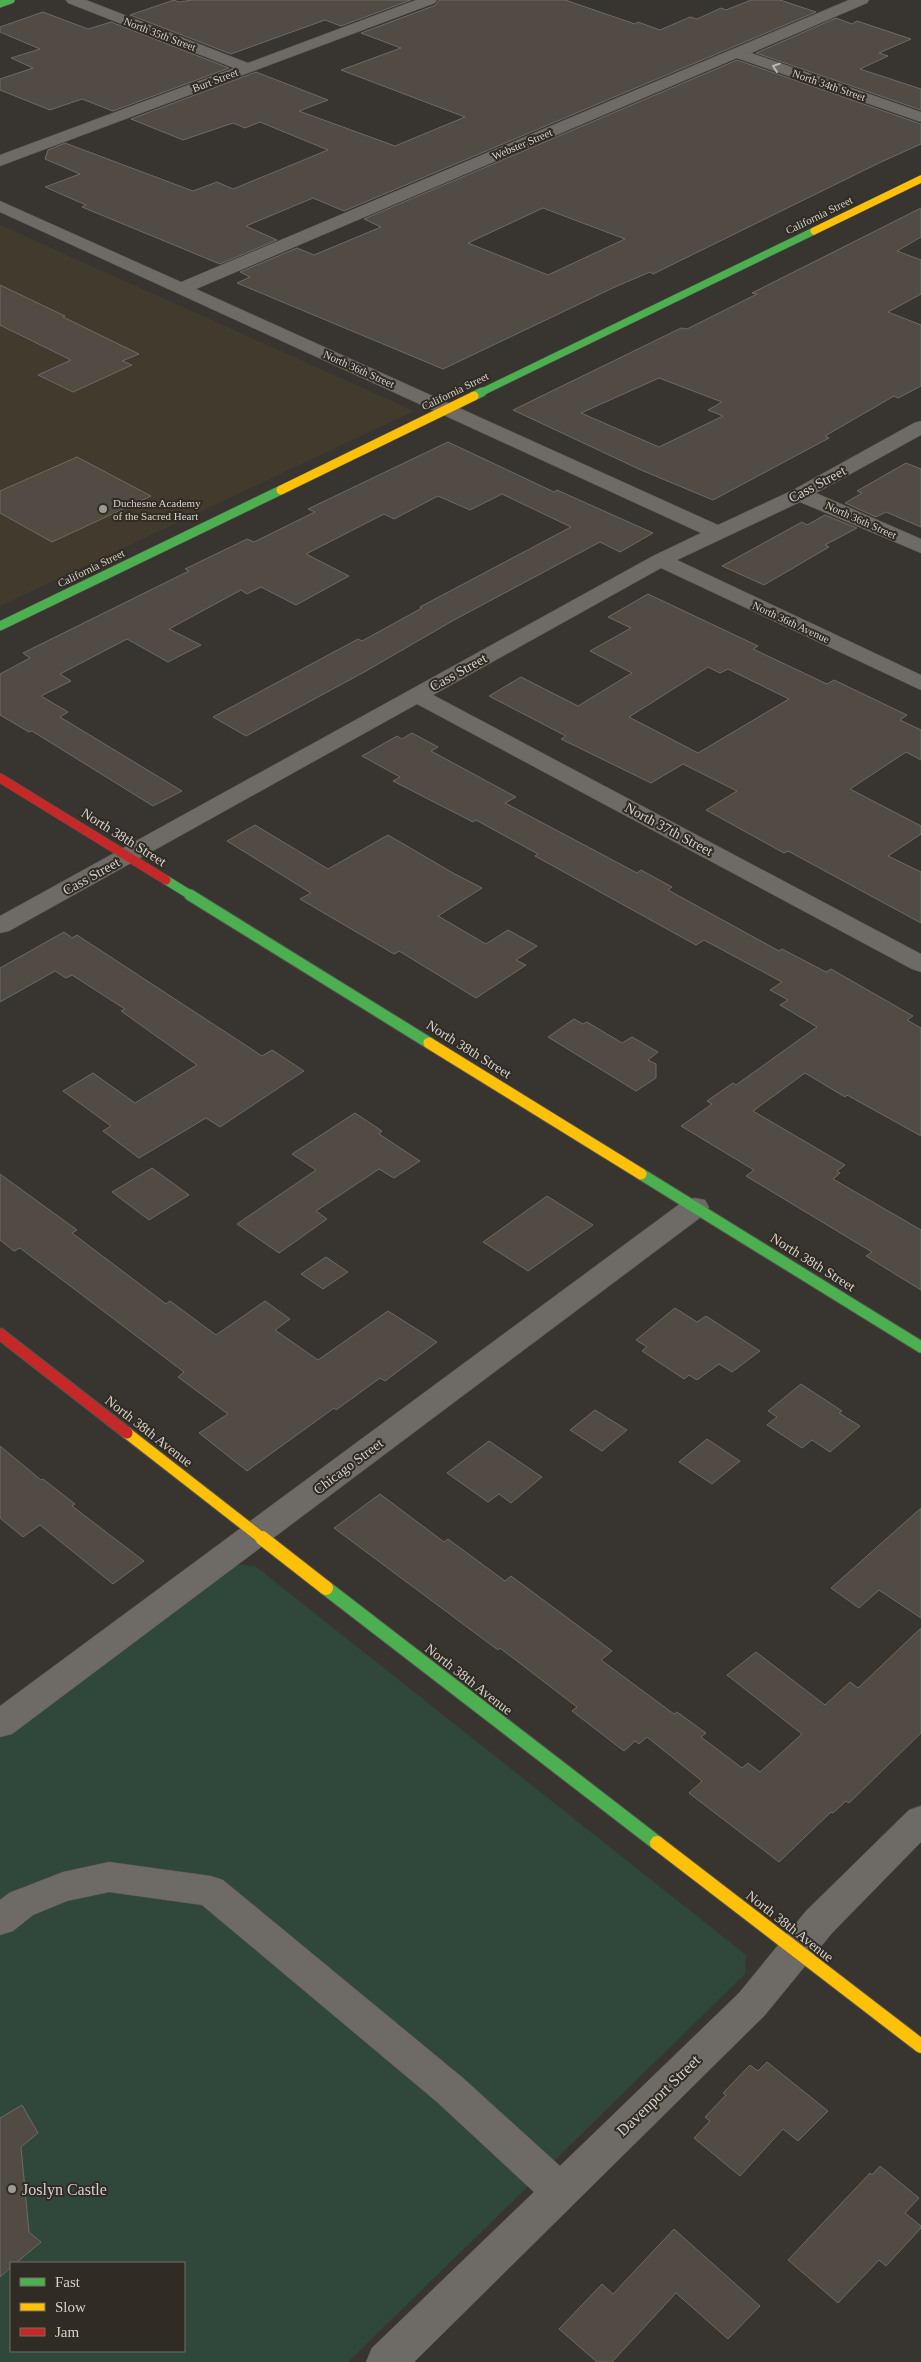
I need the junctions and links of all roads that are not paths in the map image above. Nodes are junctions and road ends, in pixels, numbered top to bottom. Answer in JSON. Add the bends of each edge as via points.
{"nodes":[{"id":1,"x":12,"y":0,"type":"edge"},
{"id":2,"x":73,"y":0,"type":"edge"},
{"id":3,"x":430,"y":0,"type":"edge"},
{"id":4,"x":862,"y":0,"type":"edge"},
{"id":5,"x":0,"y":4,"type":"edge"},
{"id":6,"x":737,"y":53,"type":"junction"},
{"id":7,"x":248,"y":68,"type":"junction"},
{"id":8,"x":921,"y":117,"type":"edge"},
{"id":9,"x":0,"y":161,"type":"edge"},
{"id":10,"x":921,"y":179,"type":"edge"},
{"id":11,"x":0,"y":206,"type":"edge"},
{"id":12,"x":182,"y":288,"type":"junction"},
{"id":13,"x":447,"y":409,"type":"junction"},
{"id":14,"x":921,"y":427,"type":"edge"},
{"id":15,"x":800,"y":494,"type":"junction"},
{"id":16,"x":718,"y":533,"type":"junction"},
{"id":17,"x":921,"y":548,"type":"edge"},
{"id":18,"x":660,"y":560,"type":"junction"},
{"id":19,"x":0,"y":626,"type":"edge"},
{"id":20,"x":921,"y":683,"type":"edge"},
{"id":21,"x":417,"y":694,"type":"junction"},
{"id":22,"x":0,"y":778,"type":"edge"},
{"id":23,"x":128,"y":856,"type":"junction"},
{"id":24,"x":0,"y":926,"type":"edge"},
{"id":25,"x":921,"y":964,"type":"edge"},
{"id":26,"x":695,"y":1207,"type":"junction"},
{"id":27,"x":0,"y":1334,"type":"edge"},
{"id":28,"x":921,"y":1347,"type":"edge"},
{"id":29,"x":257,"y":1534,"type":"junction"},
{"id":30,"x":0,"y":1724,"type":"edge"},
{"id":31,"x":921,"y":1820,"type":"edge"},
{"id":32,"x":0,"y":1920,"type":"edge"},
{"id":33,"x":797,"y":1949,"type":"junction"},
{"id":34,"x":921,"y":2046,"type":"edge"},
{"id":35,"x":560,"y":2191,"type":"junction"},
{"id":36,"x":386,"y":2362,"type":"edge"}],
"edges":[{"from":1,"to":5,"type":"street"},
{"from":2,"to":7,"type":"street","name":"North 35th Street"},
{"from":3,"to":7,"type":"street","name":"Burt Street"},
{"from":4,"to":6,"type":"street","name":"Webster Street"},
{"from":8,"to":6,"type":"street","name":"North 34th Street","one_way":true},
{"from":6,"to":12,"type":"street","name":"Webster Street"},
{"from":7,"to":9,"type":"street","name":"Burt Street"},
{"from":10,"to":13,"type":"street","name":"California Street"},
{"from":11,"to":12,"type":"street","name":"North 36th Street"},
{"from":12,"to":13,"type":"street","name":"North 36th Street"},
{"from":13,"to":16,"type":"street","name":"North 36th Street"},
{"from":13,"to":19,"type":"street","name":"California Street"},
{"from":14,"to":15,"type":"street","name":"Cass Street"},
{"from":15,"to":16,"type":"street","name":"Cass Street"},
{"from":15,"to":17,"type":"street","name":"North 36th Street"},
{"from":16,"to":18,"type":"street","name":"Cass Street"},
{"from":18,"to":20,"type":"street","name":"North 36th Avenue"},
{"from":18,"to":21,"type":"street","name":"Cass Street"},
{"from":21,"to":23,"type":"street","name":"Cass Street"},
{"from":21,"to":25,"type":"street","name":"North 37th Street"},
{"from":22,"to":23,"type":"street","name":"North 38th Street"},
{"from":23,"to":24,"type":"street","name":"Cass Street"},
{"from":23,"to":26,"type":"street","name":"North 38th Street"},
{"from":26,"to":28,"type":"street","name":"North 38th Street"},
{"from":26,"to":29,"type":"street","name":"Chicago Street"},
{"from":27,"to":29,"type":"street","name":"North 38th Avenue"},
{"from":29,"to":30,"type":"street","name":"Chicago Street"},
{"from":29,"to":33,"type":"street","name":"North 38th Avenue"},
{"from":31,"to":33,"type":"street","name":"Davenport Street","via":[[840,1898]]},
{"from":32,"to":35,"type":"street","via":[[21,1904],[54,1891],[109,1877],[211,1891],[450,2090]]},
{"from":33,"to":34,"type":"street","name":"North 38th Avenue"},
{"from":33,"to":35,"type":"street","name":"Davenport Street","via":[[752,2004]]},
{"from":35,"to":36,"type":"street","name":"Davenport Street"}]}
